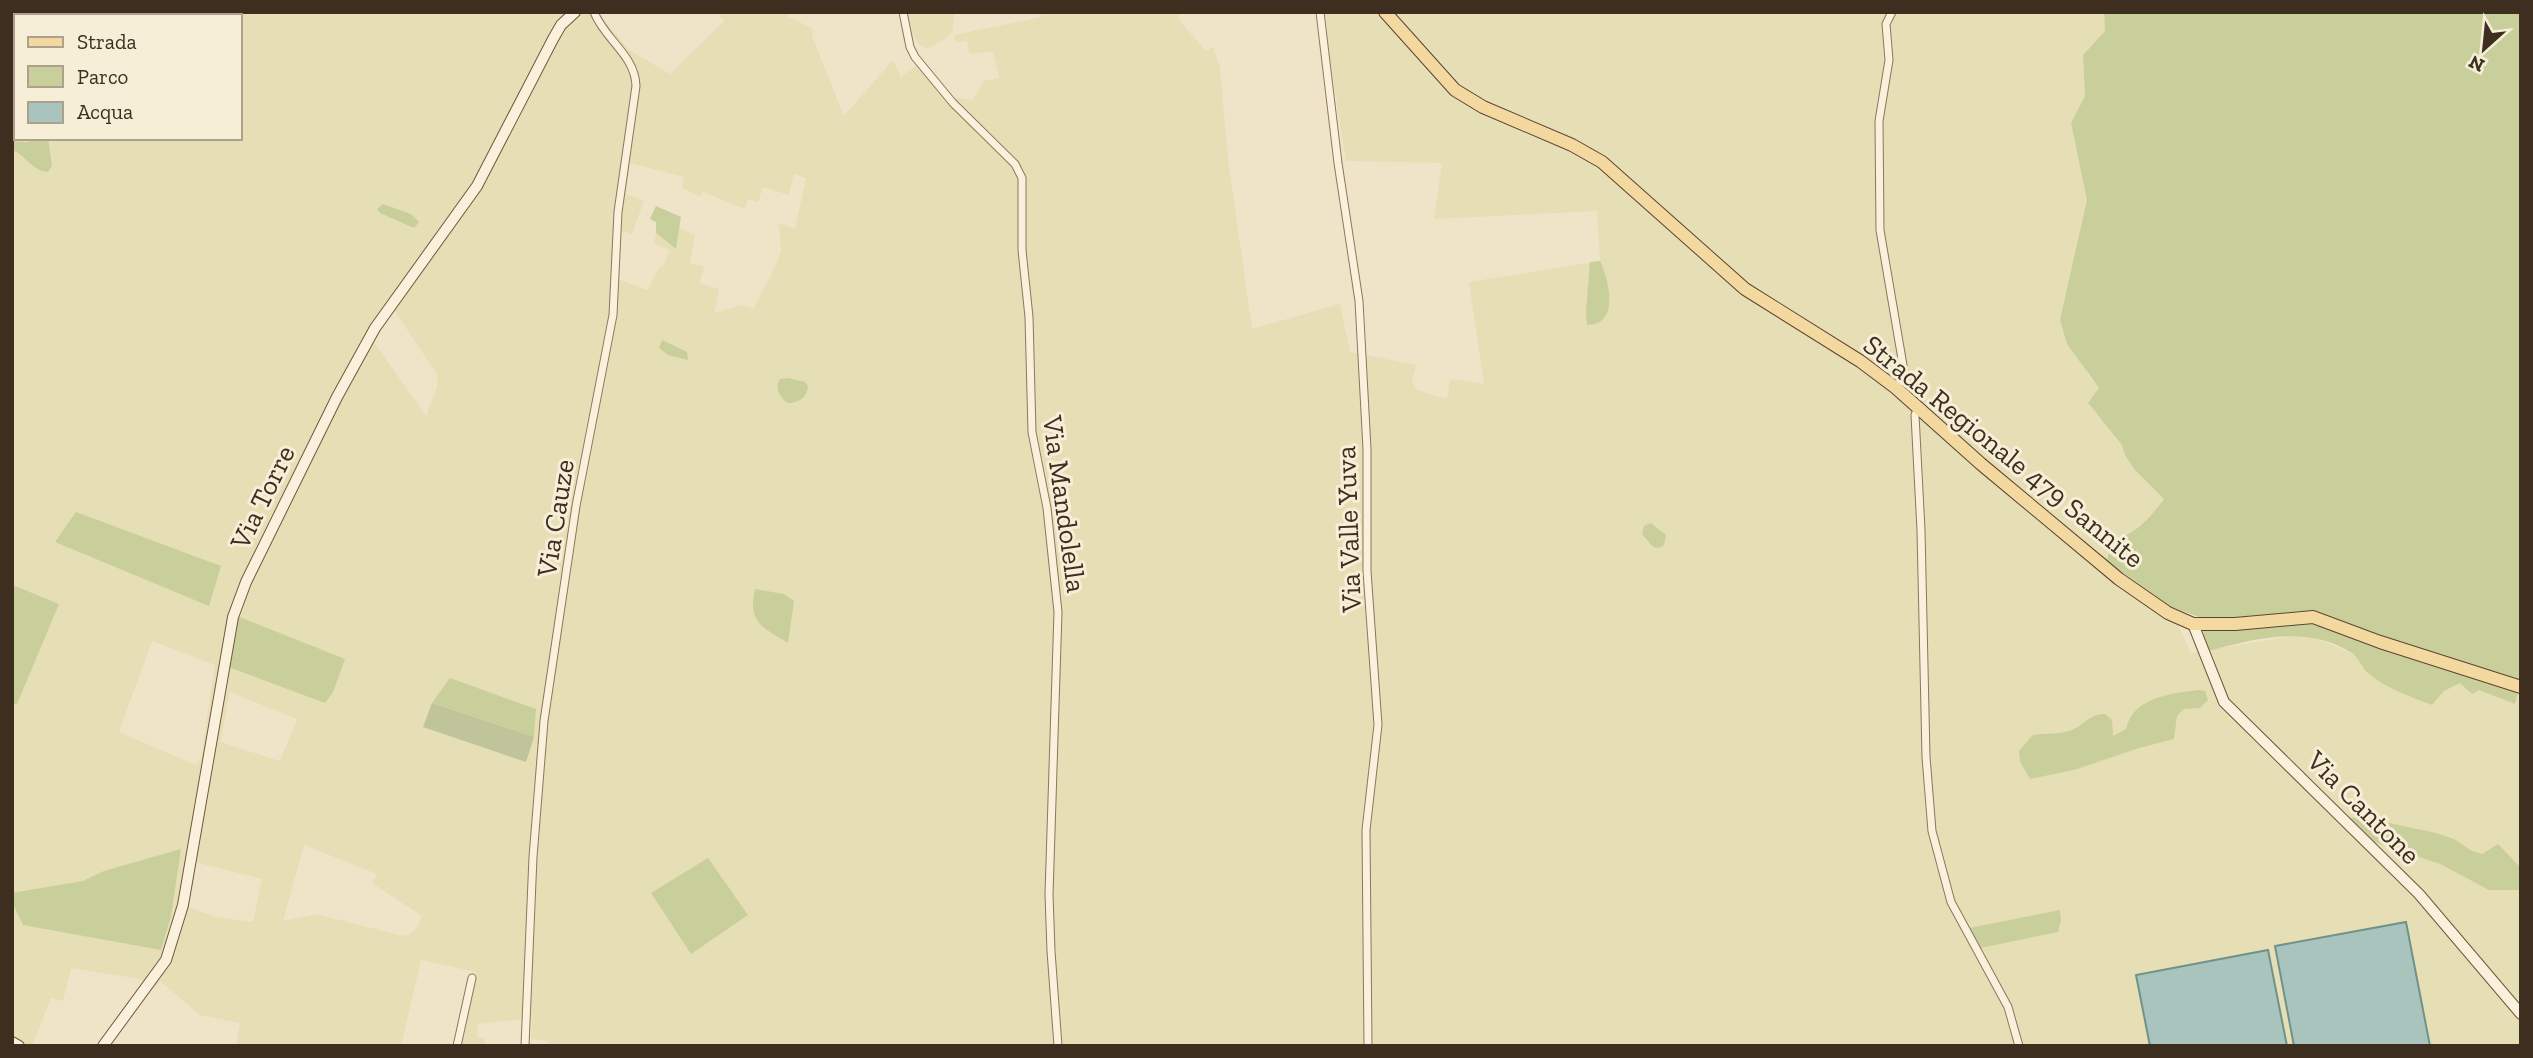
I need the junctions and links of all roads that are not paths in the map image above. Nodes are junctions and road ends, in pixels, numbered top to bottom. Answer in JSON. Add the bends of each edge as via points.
{"nodes":[{"id":1,"x":575,"y":12,"type":"edge"},
{"id":2,"x":594,"y":12,"type":"edge"},
{"id":3,"x":903,"y":12,"type":"edge"},
{"id":4,"x":1320,"y":12,"type":"edge"},
{"id":5,"x":1385,"y":12,"type":"edge"},
{"id":6,"x":1892,"y":12,"type":"edge"},
{"id":7,"x":1896,"y":388,"type":"junction"},
{"id":8,"x":1918,"y":407,"type":"junction"},
{"id":9,"x":2193,"y":624,"type":"junction"},
{"id":10,"x":2521,"y":687,"type":"edge"},
{"id":11,"x":472,"y":978,"type":"dead end"},
{"id":12,"x":2521,"y":1014,"type":"edge"},
{"id":13,"x":12,"y":1042,"type":"edge"},
{"id":14,"x":19,"y":1046,"type":"edge"},
{"id":15,"x":103,"y":1046,"type":"edge"},
{"id":16,"x":457,"y":1046,"type":"edge"},
{"id":17,"x":525,"y":1046,"type":"edge"},
{"id":18,"x":1058,"y":1046,"type":"edge"},
{"id":19,"x":1368,"y":1046,"type":"edge"},
{"id":20,"x":2019,"y":1046,"type":"edge"}],
"edges":[{"from":1,"to":15,"type":"main road","name":"Via Torre","via":[[553,39],[477,186],[375,328],[246,582],[233,617],[180,916],[166,960]]},
{"from":2,"to":17,"type":"street","name":"Via Cauze","via":[[633,67],[636,86],[618,212],[613,315],[576,506],[544,720]]},
{"from":3,"to":18,"type":"street","name":"Via Mandolella","via":[[915,57],[953,103],[1015,164],[1022,178],[1032,432],[1047,508],[1058,612],[1049,894]]},
{"from":4,"to":19,"type":"street","name":"Via Valle Yuva","via":[[1359,300],[1367,449],[1367,571],[1378,725],[1366,830]]},
{"from":5,"to":7,"type":"main road","name":"Strada Regionale 479 Sannite","via":[[1468,99],[1602,162],[1745,289]]},
{"from":6,"to":7,"type":"street","via":[[1886,24],[1889,60],[1878,148],[1880,230],[1904,371]]},
{"from":7,"to":8,"type":"main road","name":"Strada Regionale 479 Sannite"},
{"from":8,"to":9,"type":"main road","name":"Strada Regionale 479 Sannite","via":[[2119,579],[2168,614]]},
{"from":8,"to":20,"type":"street","via":[[1926,757],[1932,831],[1951,902],[2008,1007]]},
{"from":9,"to":10,"type":"main road","name":"Strada Regionale 479 Sannite","via":[[2314,617]]},
{"from":9,"to":12,"type":"main road","name":"Via Cantone","via":[[2224,702],[2418,894]]},
{"from":11,"to":16,"type":"street"},
{"from":13,"to":14,"type":"main road"}]}
